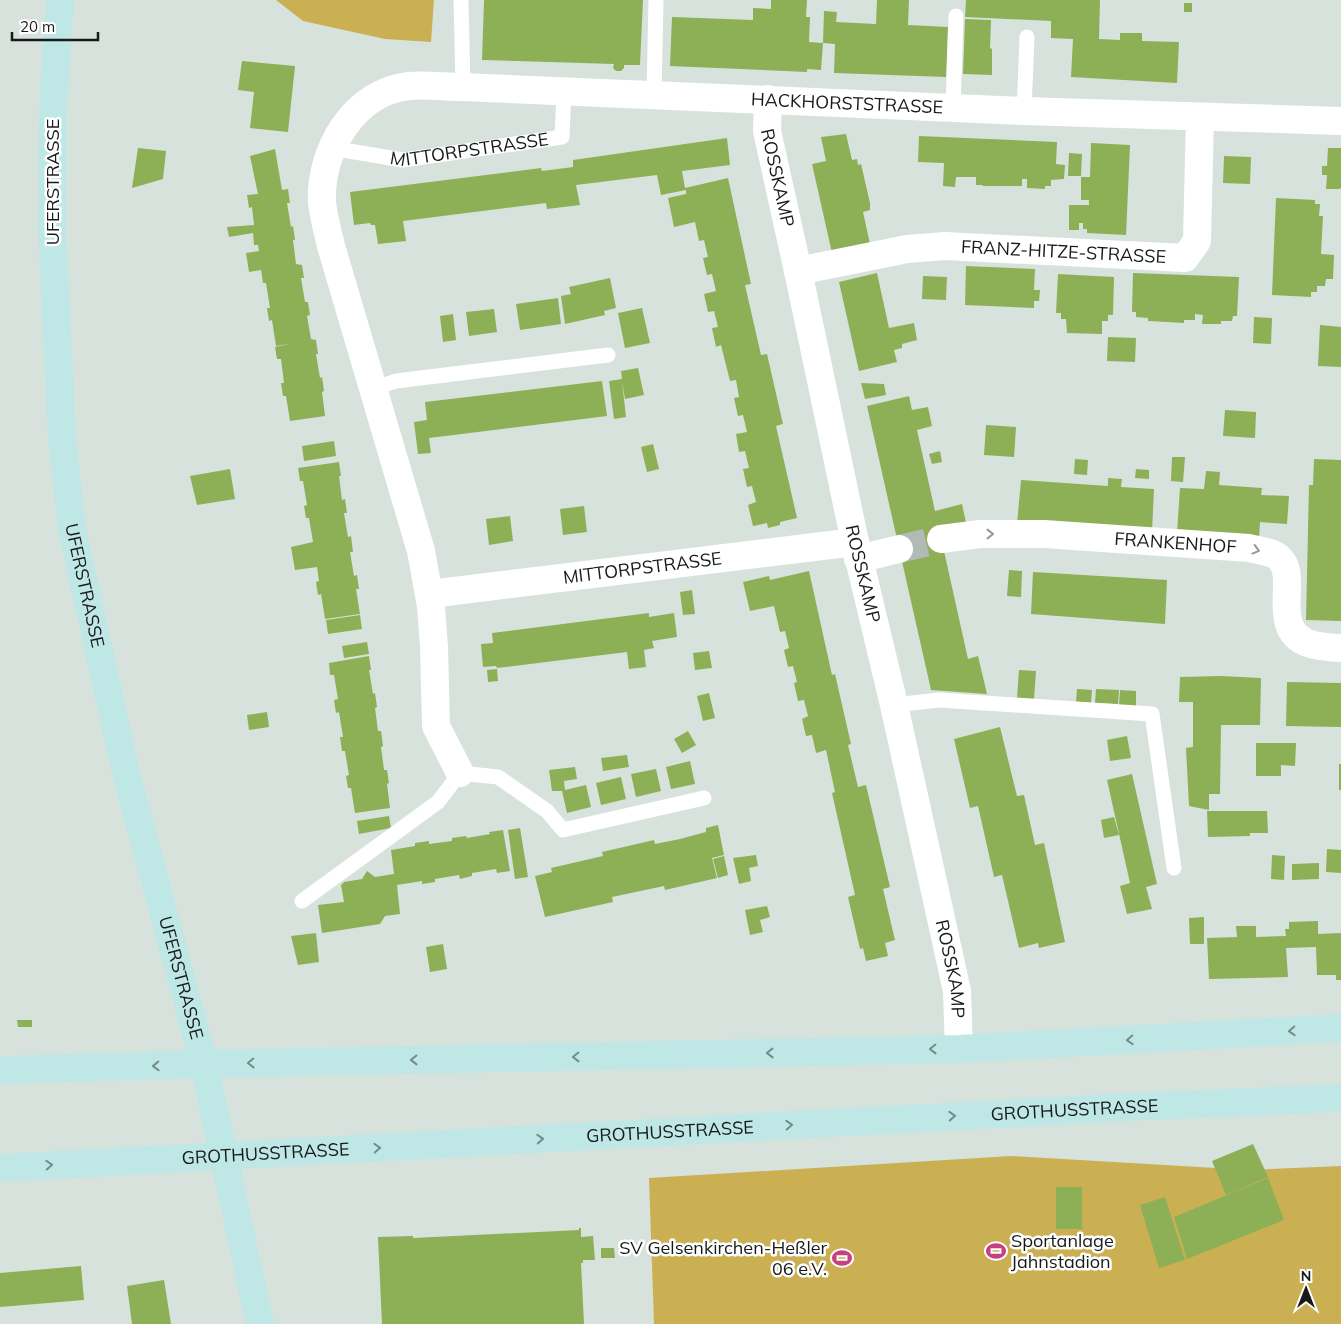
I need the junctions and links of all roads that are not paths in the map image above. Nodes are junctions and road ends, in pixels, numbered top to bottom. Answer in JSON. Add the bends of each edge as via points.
{"nodes":[{"id":1,"x":61,"y":0,"type":"edge"},
{"id":2,"x":461,"y":0,"type":"edge"},
{"id":3,"x":656,"y":0,"type":"edge"},
{"id":4,"x":956,"y":16,"type":"dead end"},
{"id":5,"x":1027,"y":37,"type":"dead end"},
{"id":6,"x":463,"y":87,"type":"junction"},
{"id":7,"x":564,"y":92,"type":"junction"},
{"id":8,"x":654,"y":95,"type":"junction"},
{"id":9,"x":768,"y":99,"type":"junction"},
{"id":10,"x":953,"y":108,"type":"junction"},
{"id":11,"x":1024,"y":110,"type":"junction"},
{"id":12,"x":1200,"y":117,"type":"junction"},
{"id":13,"x":1341,"y":121,"type":"edge"},
{"id":14,"x":331,"y":148,"type":"junction"},
{"id":15,"x":798,"y":271,"type":"junction"},
{"id":16,"x":608,"y":355,"type":"dead end"},
{"id":17,"x":372,"y":389,"type":"junction"},
{"id":18,"x":941,"y":539,"type":"tunnel mouth"},
{"id":19,"x":900,"y":549,"type":"tunnel mouth"},
{"id":20,"x":857,"y":550,"type":"junction"},
{"id":21,"x":430,"y":594,"type":"junction"},
{"id":22,"x":1341,"y":648,"type":"edge"},
{"id":23,"x":894,"y":705,"type":"junction"},
{"id":24,"x":460,"y":774,"type":"junction"},
{"id":25,"x":704,"y":798,"type":"dead end"},
{"id":26,"x":1174,"y":868,"type":"dead end"},
{"id":27,"x":302,"y":901,"type":"dead end"},
{"id":28,"x":1341,"y":1028,"type":"edge"},
{"id":29,"x":959,"y":1049,"type":"junction"},
{"id":30,"x":204,"y":1064,"type":"junction"},
{"id":31,"x":0,"y":1070,"type":"edge"},
{"id":32,"x":1341,"y":1098,"type":"edge"},
{"id":33,"x":224,"y":1156,"type":"junction"},
{"id":34,"x":0,"y":1168,"type":"edge"},
{"id":35,"x":260,"y":1324,"type":"edge"}],
"edges":[{"from":1,"to":30,"type":"main road","name":"UFERSTRASSE","via":[[53,112],[52,228],[62,438],[72,529],[125,769]]},
{"from":2,"to":6,"type":"lane"},
{"from":3,"to":8,"type":"lane"},
{"from":4,"to":10,"type":"lane"},
{"from":5,"to":11,"type":"lane"},
{"from":6,"to":7,"type":"street","name":"HACKHORSTSTRASSE"},
{"from":6,"to":14,"type":"street","name":"HACKHORSTSTRASSE","via":[[408,86],[378,95],[342,128]]},
{"from":7,"to":8,"type":"street","name":"HACKHORSTSTRASSE"},
{"from":7,"to":14,"type":"lane","name":"MITTORPSTRASSE","via":[[562,137],[403,160]]},
{"from":8,"to":9,"type":"street","name":"HACKHORSTSTRASSE"},
{"from":9,"to":10,"type":"street","name":"HACKHORSTSTRASSE"},
{"from":9,"to":15,"type":"street","name":"ROSSKAMP","via":[[767,131]]},
{"from":10,"to":11,"type":"street","name":"HACKHORSTSTRASSE"},
{"from":11,"to":12,"type":"street","name":"HACKHORSTSTRASSE"},
{"from":12,"to":13,"type":"street","name":"HACKHORSTSTRASSE"},
{"from":12,"to":15,"type":"street","name":"FRANZ-HITZE-STRASSE","via":[[1197,241],[1185,258],[945,246],[907,249]]},
{"from":14,"to":17,"type":"street","via":[[322,202],[331,246]]},
{"from":15,"to":20,"type":"street","name":"ROSSKAMP"},
{"from":16,"to":17,"type":"lane","via":[[396,381]]},
{"from":17,"to":21,"type":"street","via":[[421,551]]},
{"from":18,"to":22,"type":"street","name":"FRANKENHOF","one_way":true,"via":[[980,534],[1044,534],[1249,548],[1277,556],[1287,570],[1289,624],[1297,636],[1307,644]]},
{"from":19,"to":20,"type":"street"},
{"from":20,"to":21,"type":"street","name":"MITTORPSTRASSE"},
{"from":20,"to":23,"type":"street","name":"ROSSKAMP"},
{"from":21,"to":24,"type":"street","via":[[436,726]]},
{"from":23,"to":26,"type":"lane","via":[[939,700],[1152,714]]},
{"from":23,"to":29,"type":"street","name":"ROSSKAMP","via":[[957,991]]},
{"from":24,"to":25,"type":"lane","via":[[498,777],[547,811],[563,830]]},
{"from":24,"to":27,"type":"lane","via":[[438,802]]},
{"from":28,"to":29,"type":"main road","one_way":true},
{"from":29,"to":30,"type":"main road","one_way":true},
{"from":30,"to":31,"type":"main road","one_way":true},
{"from":30,"to":33,"type":"main road","name":"UFERSTRASSE"},
{"from":33,"to":32,"type":"main road","name":"GROTHUSSTRASSE","one_way":true},
{"from":34,"to":33,"type":"main road","name":"GROTHUSSTRASSE","one_way":true},
{"from":33,"to":35,"type":"main road","name":"UFERSTRASSE"}]}
